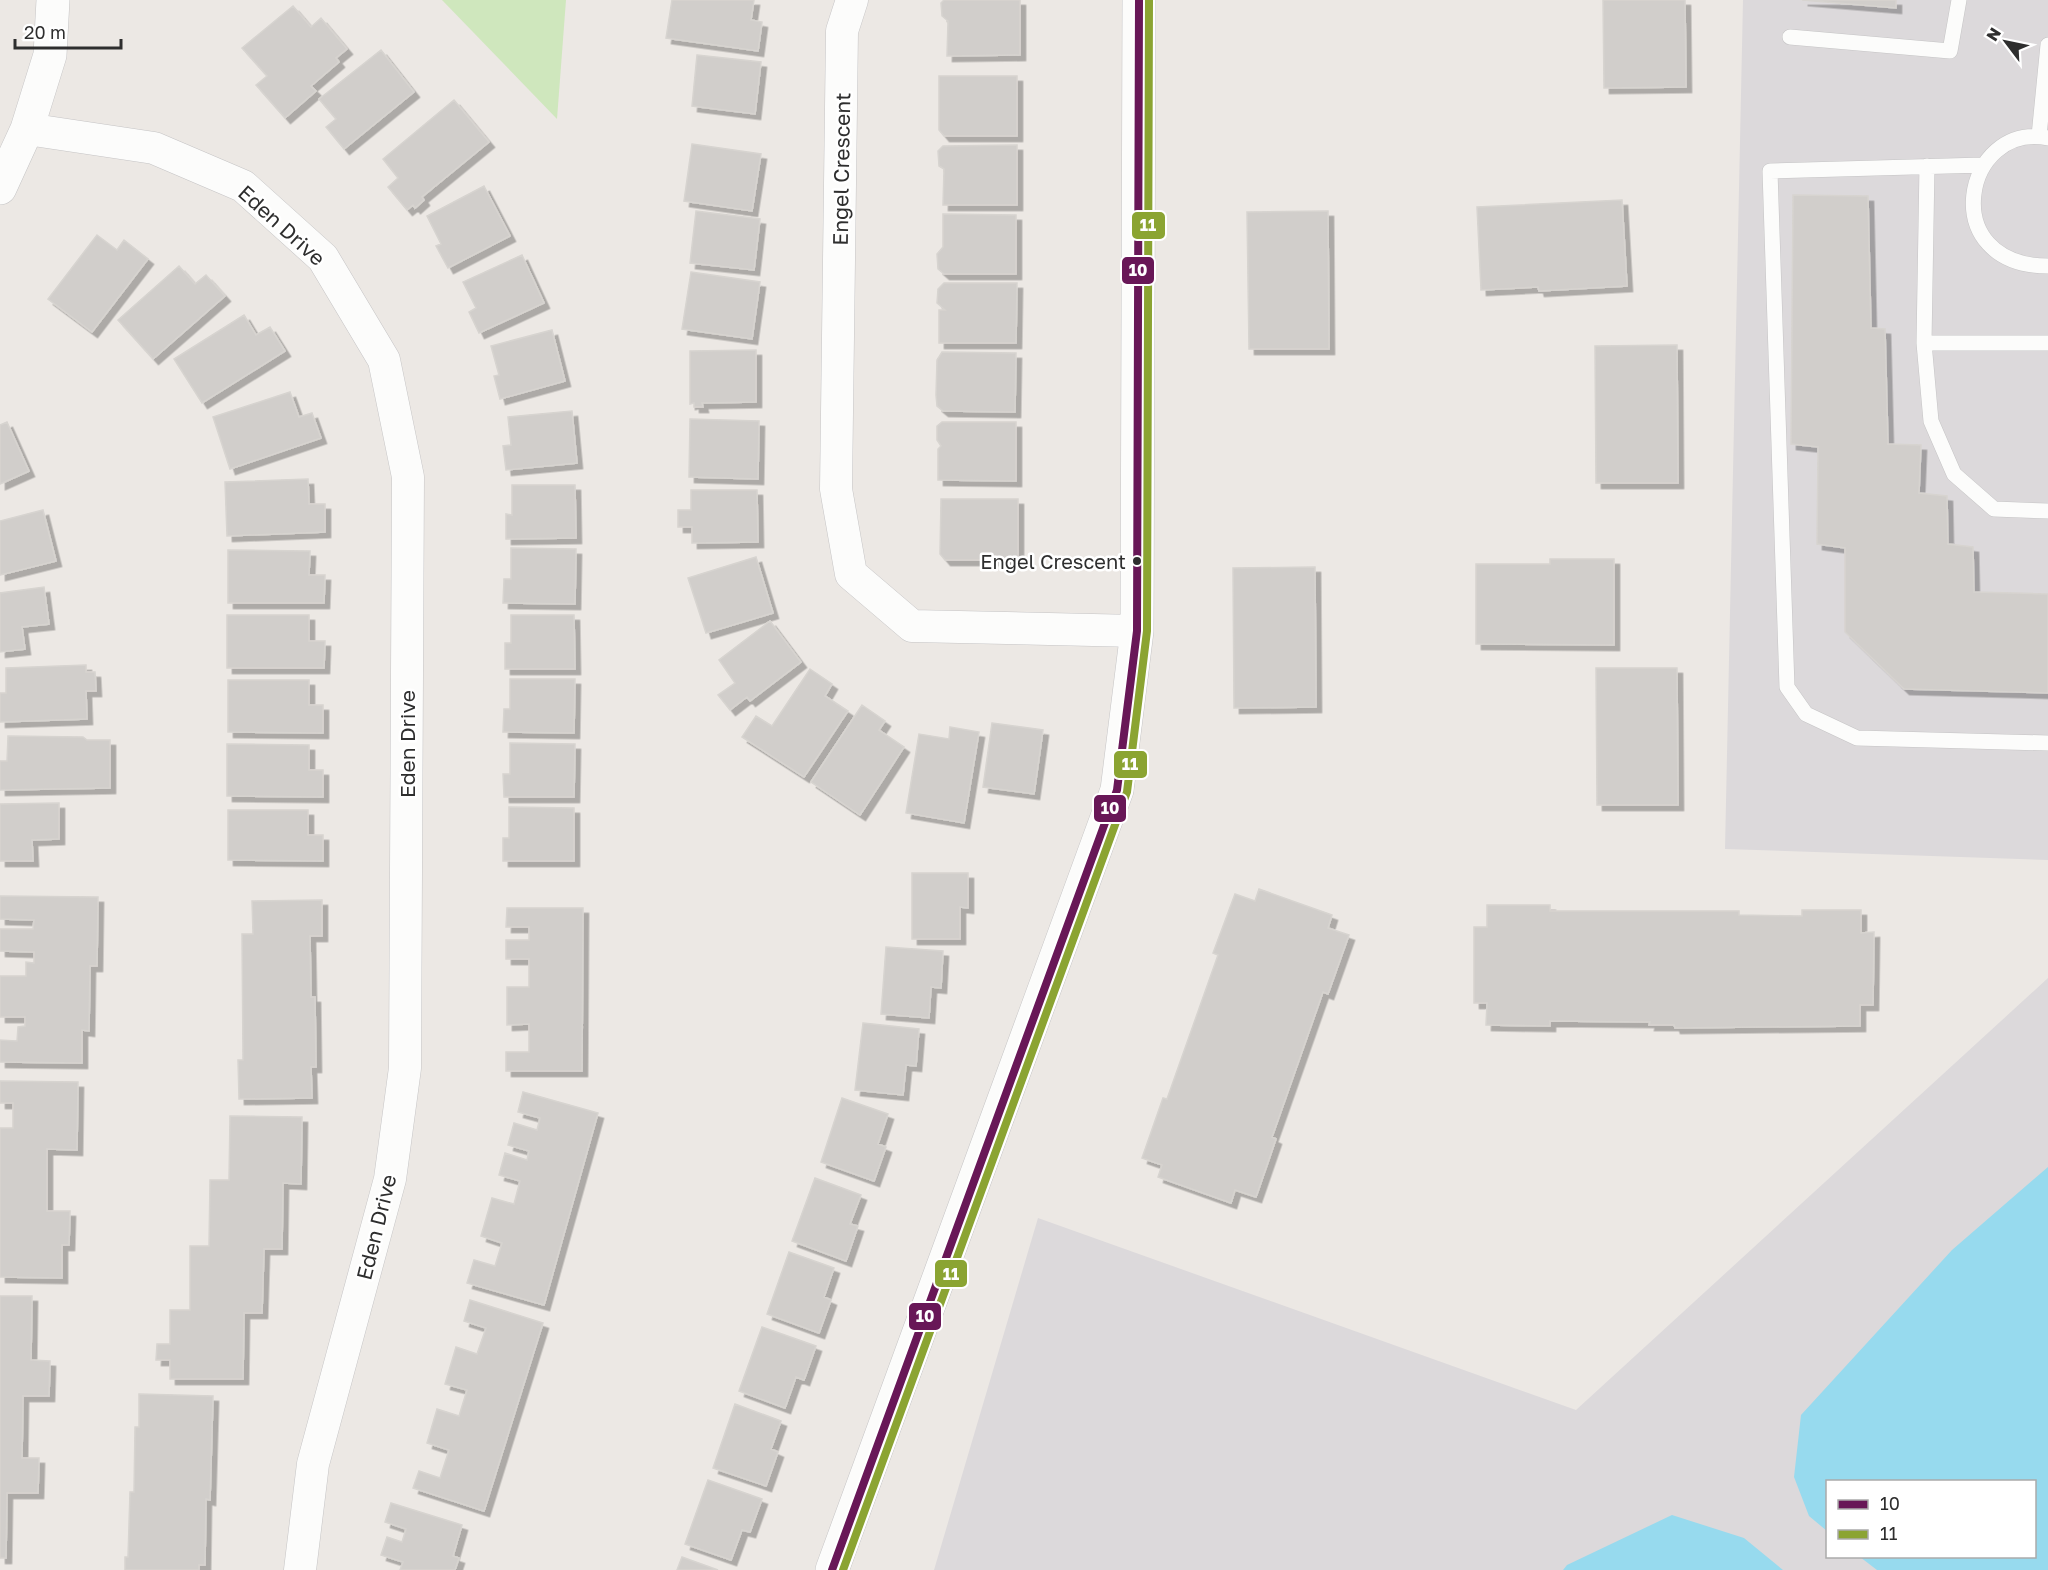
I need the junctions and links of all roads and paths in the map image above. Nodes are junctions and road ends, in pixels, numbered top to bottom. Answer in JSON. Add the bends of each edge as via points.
{"nodes":[{"id":1,"x":53,"y":0,"type":"edge"},
{"id":2,"x":852,"y":0,"type":"edge"},
{"id":3,"x":1139,"y":0,"type":"edge"},
{"id":4,"x":1959,"y":0,"type":"edge"},
{"id":5,"x":1790,"y":37,"type":"dead end"},
{"id":6,"x":2048,"y":45,"type":"edge"},
{"id":7,"x":27,"y":129,"type":"junction"},
{"id":8,"x":2043,"y":137,"type":"edge"},
{"id":9,"x":1927,"y":165,"type":"junction"},
{"id":10,"x":1983,"y":165,"type":"junction"},
{"id":11,"x":0,"y":188,"type":"edge"},
{"id":12,"x":2048,"y":266,"type":"edge"},
{"id":13,"x":1924,"y":343,"type":"junction"},
{"id":14,"x":2048,"y":343,"type":"edge"},
{"id":15,"x":2048,"y":511,"type":"edge"},
{"id":16,"x":1137,"y":631,"type":"junction"},
{"id":17,"x":2048,"y":743,"type":"edge"},
{"id":18,"x":300,"y":1570,"type":"edge"},
{"id":19,"x":832,"y":1570,"type":"edge"}],
"edges":[{"from":1,"to":7,"type":"street","via":[[50,55]]},
{"from":2,"to":16,"type":"street","name":"Engel Crescent","via":[[842,31],[836,489],[851,574],[912,626]]},
{"from":3,"to":16,"type":"street"},
{"from":4,"to":5,"type":"lane","via":[[1950,51]]},
{"from":6,"to":8,"type":"lane"},
{"from":7,"to":11,"type":"street"},
{"from":7,"to":18,"type":"street","name":"Eden Drive","via":[[154,148],[243,186],[323,258],[384,360],[408,477],[405,1068],[390,1179],[313,1464]]},
{"from":8,"to":10,"type":"lane","via":[[2018,139],[1999,149]]},
{"from":9,"to":10,"type":"lane"},
{"from":9,"to":13,"type":"lane"},
{"from":9,"to":17,"type":"lane","via":[[1770,171],[1787,687],[1806,714],[1857,738]]},
{"from":10,"to":12,"type":"lane","via":[[1974,185],[1972,207],[1977,228],[1989,246],[2006,259],[2027,266]]},
{"from":13,"to":14,"type":"lane"},
{"from":13,"to":15,"type":"lane","via":[[1931,421],[1954,474],[1995,509]]},
{"from":16,"to":19,"type":"street","via":[[1117,790]]}]}
